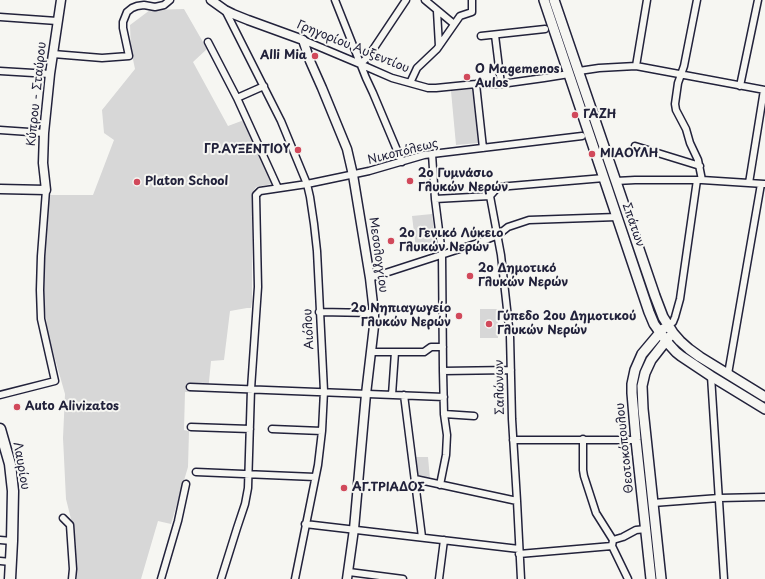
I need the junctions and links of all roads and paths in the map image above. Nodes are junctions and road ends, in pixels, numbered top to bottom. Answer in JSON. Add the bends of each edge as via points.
{"nodes":[{"id":1,"x":61,"y":0,"type":"edge"},
{"id":2,"x":170,"y":0,"type":"edge"},
{"id":3,"x":211,"y":0,"type":"edge"},
{"id":4,"x":335,"y":0,"type":"edge"},
{"id":5,"x":406,"y":0,"type":"edge"},
{"id":6,"x":424,"y":0,"type":"edge"},
{"id":7,"x":472,"y":0,"type":"edge"},
{"id":8,"x":544,"y":0,"type":"edge"},
{"id":9,"x":554,"y":0,"type":"edge"},
{"id":10,"x":647,"y":0,"type":"edge"},
{"id":11,"x":697,"y":0,"type":"edge"},
{"id":12,"x":758,"y":0,"type":"edge"},
{"id":13,"x":225,"y":10,"type":"junction"},
{"id":14,"x":437,"y":11,"type":"junction"},
{"id":15,"x":0,"y":16,"type":"edge"},
{"id":16,"x":57,"y":21,"type":"junction"},
{"id":17,"x":454,"y":24,"type":"junction"},
{"id":18,"x":545,"y":29,"type":"dead end"},
{"id":19,"x":495,"y":35,"type":"junction"},
{"id":20,"x":481,"y":36,"type":"dead end"},
{"id":21,"x":303,"y":40,"type":"junction"},
{"id":22,"x":208,"y":42,"type":"dead end"},
{"id":23,"x":439,"y":46,"type":"junction"},
{"id":24,"x":53,"y":54,"type":"junction"},
{"id":25,"x":360,"y":64,"type":"junction"},
{"id":26,"x":636,"y":66,"type":"junction"},
{"id":27,"x":0,"y":70,"type":"edge"},
{"id":28,"x":579,"y":71,"type":"junction"},
{"id":29,"x":50,"y":74,"type":"junction"},
{"id":30,"x":569,"y":74,"type":"junction"},
{"id":31,"x":681,"y":75,"type":"junction"},
{"id":32,"x":410,"y":83,"type":"junction"},
{"id":33,"x":476,"y":84,"type":"junction"},
{"id":34,"x":501,"y":84,"type":"junction"},
{"id":35,"x":264,"y":86,"type":"junction"},
{"id":36,"x":740,"y":86,"type":"junction"},
{"id":37,"x":764,"y":90,"type":"edge"},
{"id":38,"x":237,"y":98,"type":"junction"},
{"id":39,"x":0,"y":130,"type":"edge"},
{"id":40,"x":44,"y":133,"type":"junction"},
{"id":41,"x":582,"y":136,"type":"dead end"},
{"id":42,"x":635,"y":146,"type":"dead end"},
{"id":43,"x":483,"y":148,"type":"junction"},
{"id":44,"x":432,"y":154,"type":"junction"},
{"id":45,"x":402,"y":162,"type":"junction"},
{"id":46,"x":700,"y":166,"type":"junction"},
{"id":47,"x":353,"y":175,"type":"junction"},
{"id":48,"x":604,"y":178,"type":"junction"},
{"id":49,"x":700,"y":180,"type":"junction"},
{"id":50,"x":616,"y":181,"type":"junction"},
{"id":51,"x":749,"y":183,"type":"junction"},
{"id":52,"x":307,"y":184,"type":"junction"},
{"id":53,"x":763,"y":184,"type":"edge"},
{"id":54,"x":278,"y":188,"type":"junction"},
{"id":55,"x":0,"y":189,"type":"edge"},
{"id":56,"x":46,"y":190,"type":"junction"},
{"id":57,"x":490,"y":196,"type":"junction"},
{"id":58,"x":436,"y":199,"type":"junction"},
{"id":59,"x":617,"y":216,"type":"junction"},
{"id":60,"x":498,"y":235,"type":"junction"},
{"id":61,"x":442,"y":254,"type":"junction"},
{"id":62,"x":370,"y":278,"type":"junction"},
{"id":63,"x":319,"y":312,"type":"junction"},
{"id":64,"x":374,"y":313,"type":"junction"},
{"id":65,"x":667,"y":325,"type":"junction"},
{"id":66,"x":660,"y":333,"type":"junction"},
{"id":67,"x":673,"y":333,"type":"junction"},
{"id":68,"x":666,"y":341,"type":"junction"},
{"id":69,"x":443,"y":347,"type":"junction"},
{"id":70,"x":371,"y":352,"type":"junction"},
{"id":71,"x":395,"y":352,"type":"junction"},
{"id":72,"x":511,"y":370,"type":"junction"},
{"id":73,"x":443,"y":371,"type":"junction"},
{"id":74,"x":728,"y":374,"type":"junction"},
{"id":75,"x":711,"y":376,"type":"junction"},
{"id":76,"x":190,"y":387,"type":"dead end"},
{"id":77,"x":251,"y":389,"type":"junction"},
{"id":78,"x":324,"y":391,"type":"junction"},
{"id":79,"x":366,"y":394,"type":"junction"},
{"id":80,"x":0,"y":395,"type":"edge"},
{"id":81,"x":392,"y":395,"type":"junction"},
{"id":82,"x":404,"y":395,"type":"junction"},
{"id":83,"x":444,"y":397,"type":"junction"},
{"id":84,"x":765,"y":397,"type":"edge"},
{"id":85,"x":765,"y":408,"type":"edge"},
{"id":86,"x":444,"y":414,"type":"junction"},
{"id":87,"x":474,"y":416,"type":"dead end"},
{"id":88,"x":192,"y":427,"type":"dead end"},
{"id":89,"x":250,"y":428,"type":"junction"},
{"id":90,"x":0,"y":429,"type":"edge"},
{"id":91,"x":272,"y":430,"type":"dead end"},
{"id":92,"x":322,"y":431,"type":"junction"},
{"id":93,"x":513,"y":440,"type":"junction"},
{"id":94,"x":583,"y":440,"type":"junction"},
{"id":95,"x":636,"y":440,"type":"junction"},
{"id":96,"x":196,"y":472,"type":"dead end"},
{"id":97,"x":248,"y":474,"type":"junction"},
{"id":98,"x":315,"y":478,"type":"junction"},
{"id":99,"x":415,"y":480,"type":"junction"},
{"id":100,"x":186,"y":484,"type":"dead end"},
{"id":101,"x":440,"y":485,"type":"junction"},
{"id":102,"x":765,"y":497,"type":"edge"},
{"id":103,"x":719,"y":498,"type":"junction"},
{"id":104,"x":517,"y":500,"type":"junction"},
{"id":105,"x":653,"y":503,"type":"junction"},
{"id":106,"x":63,"y":518,"type":"dead end"},
{"id":107,"x":305,"y":524,"type":"junction"},
{"id":108,"x":354,"y":529,"type":"junction"},
{"id":109,"x":646,"y":529,"type":"junction"},
{"id":110,"x":422,"y":537,"type":"junction"},
{"id":111,"x":0,"y":540,"type":"edge"},
{"id":112,"x":444,"y":540,"type":"junction"},
{"id":113,"x":12,"y":541,"type":"junction"},
{"id":114,"x":613,"y":543,"type":"junction"},
{"id":115,"x":519,"y":551,"type":"junction"},
{"id":116,"x":0,"y":562,"type":"edge"},
{"id":117,"x":11,"y":562,"type":"junction"},
{"id":118,"x":348,"y":575,"type":"edge"},
{"id":119,"x":381,"y":577,"type":"edge"},
{"id":120,"x":10,"y":579,"type":"edge"},
{"id":121,"x":72,"y":579,"type":"edge"},
{"id":122,"x":161,"y":579,"type":"edge"},
{"id":123,"x":221,"y":579,"type":"edge"},
{"id":124,"x":295,"y":579,"type":"edge"},
{"id":125,"x":403,"y":579,"type":"edge"},
{"id":126,"x":439,"y":579,"type":"edge"},
{"id":127,"x":521,"y":579,"type":"edge"},
{"id":128,"x":628,"y":579,"type":"edge"},
{"id":129,"x":651,"y":579,"type":"edge"},
{"id":130,"x":661,"y":579,"type":"edge"},
{"id":131,"x":724,"y":579,"type":"edge"}],
"edges":[{"from":1,"to":16,"type":"street","name":"Κύπρου - Σταύρου"},
{"from":2,"to":24,"type":"street","via":[[164,6],[137,6],[127,12],[123,28],[129,56],[102,58]]},
{"from":3,"to":13,"type":"street","name":"Γρηγορίου Αυξεντίου"},
{"from":4,"to":25,"type":"street"},
{"from":5,"to":25,"type":"street","via":[[368,57]]},
{"from":6,"to":14,"type":"street"},
{"from":7,"to":17,"type":"street","via":[[473,11],[461,15]]},
{"from":8,"to":30,"type":"main road","name":"Σπάτων"},
{"from":9,"to":28,"type":"main road","name":"Σπάτων"},
{"from":10,"to":26,"type":"street"},
{"from":11,"to":31,"type":"street"},
{"from":12,"to":36,"type":"street"},
{"from":13,"to":21,"type":"street","name":"Γρηγορίου Αυξεντίου"},
{"from":13,"to":35,"type":"street","name":"Αιόλου"},
{"from":14,"to":17,"type":"street"},
{"from":14,"to":23,"type":"street"},
{"from":15,"to":16,"type":"street"},
{"from":16,"to":24,"type":"street","name":"Κύπρου - Σταύρου"},
{"from":17,"to":23,"type":"street"},
{"from":18,"to":19,"type":"street"},
{"from":19,"to":20,"type":"street"},
{"from":19,"to":34,"type":"street"},
{"from":21,"to":25,"type":"street","name":"Γρηγορίου Αυξεντίου"},
{"from":21,"to":47,"type":"street","name":"Μεσολογγίου","via":[[347,149]]},
{"from":22,"to":38,"type":"street"},
{"from":23,"to":32,"type":"street","via":[[417,68]]},
{"from":24,"to":29,"type":"street","name":"Κύπρου - Σταύρου"},
{"from":25,"to":32,"type":"street","name":"Γρηγορίου Αυξεντίου"},
{"from":25,"to":45,"type":"street"},
{"from":26,"to":28,"type":"street"},
{"from":26,"to":31,"type":"street"},
{"from":27,"to":29,"type":"street"},
{"from":28,"to":50,"type":"main road","name":"Σπάτων"},
{"from":29,"to":40,"type":"street","name":"Κύπρου - Σταύρου"},
{"from":30,"to":34,"type":"street","name":"Γρηγορίου Αυξεντίου"},
{"from":30,"to":48,"type":"main road","name":"Σπάτων"},
{"from":31,"to":36,"type":"street"},
{"from":31,"to":46,"type":"street","via":[[675,107]]},
{"from":32,"to":33,"type":"street","name":"Γρηγορίου Αυξεντίου","via":[[428,88]]},
{"from":33,"to":34,"type":"street","name":"Γρηγορίου Αυξεντίου"},
{"from":33,"to":43,"type":"street"},
{"from":35,"to":38,"type":"street"},
{"from":35,"to":52,"type":"street","name":"Αιόλου"},
{"from":36,"to":37,"type":"street"},
{"from":37,"to":51,"type":"street"},
{"from":38,"to":54,"type":"street"},
{"from":39,"to":40,"type":"street"},
{"from":40,"to":56,"type":"street","name":"Κύπρου - Σταύρου","via":[[43,163]]},
{"from":41,"to":43,"type":"street","name":"Νικοπόλεως"},
{"from":42,"to":46,"type":"street"},
{"from":43,"to":44,"type":"street","name":"Νικοπόλεως"},
{"from":44,"to":45,"type":"street","name":"Νικοπόλεως"},
{"from":44,"to":58,"type":"street"},
{"from":45,"to":47,"type":"street","name":"Νικοπόλεως"},
{"from":46,"to":49,"type":"street"},
{"from":47,"to":52,"type":"street","name":"Νικοπόλεως"},
{"from":47,"to":62,"type":"street","name":"Μεσολογγίου"},
{"from":48,"to":57,"type":"street","via":[[498,187]]},
{"from":48,"to":59,"type":"main road","name":"Σπάτων"},
{"from":49,"to":50,"type":"street"},
{"from":49,"to":51,"type":"street"},
{"from":49,"to":65,"type":"street","via":[[680,299],[673,322]]},
{"from":50,"to":65,"type":"main road","name":"Σπάτων"},
{"from":51,"to":53,"type":"street"},
{"from":52,"to":54,"type":"street","name":"Νικοπόλεως"},
{"from":52,"to":63,"type":"street","name":"Αιόλου","via":[[317,251]]},
{"from":53,"to":74,"type":"street"},
{"from":54,"to":77,"type":"street","name":"Νικοπόλεως","via":[[256,194],[258,287]]},
{"from":55,"to":56,"type":"street"},
{"from":56,"to":80,"type":"street","via":[[40,319],[55,382]]},
{"from":57,"to":58,"type":"street"},
{"from":57,"to":60,"type":"street","name":"Σαλώνων"},
{"from":58,"to":61,"type":"street"},
{"from":59,"to":60,"type":"street","via":[[529,220],[508,227]]},
{"from":59,"to":66,"type":"main road","name":"Σπάτων","via":[[649,312]]},
{"from":60,"to":61,"type":"street"},
{"from":60,"to":72,"type":"street","name":"Σαλώνων","via":[[507,303]]},
{"from":61,"to":62,"type":"street"},
{"from":61,"to":69,"type":"street"},
{"from":62,"to":64,"type":"street","name":"Μεσολογγίου"},
{"from":63,"to":64,"type":"street"},
{"from":63,"to":78,"type":"street","name":"Αιόλου"},
{"from":64,"to":70,"type":"street","name":"Μεσολογγίου"},
{"from":65,"to":66,"type":"main road","name":"Θεοτοκόπουλου"},
{"from":65,"to":67,"type":"main road","name":"Σπάτων"},
{"from":66,"to":68,"type":"main road","name":"Σπάτων"},
{"from":66,"to":95,"type":"main road","name":"Θεοτοκόπουλου","via":[[642,354],[633,376]]},
{"from":67,"to":68,"type":"main road","name":"Θεοτοκόπουλου"},
{"from":67,"to":74,"type":"main road","name":"Σπάτων","via":[[689,349]]},
{"from":68,"to":75,"type":"main road","name":"Σπάτων","via":[[676,352]]},
{"from":68,"to":105,"type":"main road","name":"Θεοτοκόπουλου","via":[[651,360],[642,386]]},
{"from":69,"to":71,"type":"street","via":[[431,347],[424,352]]},
{"from":69,"to":73,"type":"street"},
{"from":70,"to":71,"type":"street"},
{"from":70,"to":79,"type":"street","name":"Μεσολογγίου"},
{"from":71,"to":81,"type":"street"},
{"from":72,"to":73,"type":"street"},
{"from":72,"to":93,"type":"street","name":"Σαλώνων"},
{"from":73,"to":83,"type":"street"},
{"from":74,"to":84,"type":"main road","name":"Σπάτων"},
{"from":75,"to":85,"type":"main road","name":"Σπάτων"},
{"from":75,"to":103,"type":"street"},
{"from":76,"to":77,"type":"street"},
{"from":77,"to":78,"type":"street"},
{"from":77,"to":89,"type":"street"},
{"from":78,"to":79,"type":"street"},
{"from":78,"to":92,"type":"street","name":"Αιόλου"},
{"from":79,"to":81,"type":"street"},
{"from":79,"to":108,"type":"street","name":"Μεσολογγίου"},
{"from":81,"to":82,"type":"street"},
{"from":82,"to":83,"type":"street"},
{"from":82,"to":99,"type":"street"},
{"from":83,"to":86,"type":"street"},
{"from":86,"to":87,"type":"street"},
{"from":86,"to":101,"type":"street","via":[[447,444]]},
{"from":88,"to":89,"type":"street"},
{"from":89,"to":97,"type":"street"},
{"from":90,"to":113,"type":"main road","name":"Λαυρίου","via":[[10,464]]},
{"from":91,"to":92,"type":"street"},
{"from":92,"to":98,"type":"street","name":"Αιόλου"},
{"from":93,"to":94,"type":"street"},
{"from":93,"to":104,"type":"street","name":"Σαλώνων"},
{"from":94,"to":95,"type":"street"},
{"from":94,"to":114,"type":"street","via":[[584,476],[596,513]]},
{"from":95,"to":109,"type":"main road","name":"Θεοτοκόπουλου"},
{"from":96,"to":97,"type":"street"},
{"from":97,"to":98,"type":"street"},
{"from":97,"to":123,"type":"street","via":[[247,498]]},
{"from":98,"to":107,"type":"street","name":"Αιόλου"},
{"from":99,"to":101,"type":"street"},
{"from":99,"to":110,"type":"street"},
{"from":100,"to":122,"type":"street"},
{"from":101,"to":104,"type":"street"},
{"from":102,"to":103,"type":"street"},
{"from":103,"to":105,"type":"street"},
{"from":103,"to":131,"type":"street"},
{"from":104,"to":115,"type":"street","name":"Σαλώνων"},
{"from":105,"to":130,"type":"main road","name":"Θεοτοκόπουλου"},
{"from":106,"to":121,"type":"street","via":[[70,525]]},
{"from":107,"to":108,"type":"street"},
{"from":107,"to":124,"type":"street","name":"Αιόλου"},
{"from":108,"to":110,"type":"street"},
{"from":108,"to":118,"type":"street","name":"Μεσολογγίου"},
{"from":109,"to":114,"type":"street","via":[[636,530]]},
{"from":109,"to":129,"type":"main road","name":"Θεοτοκόπουλου"},
{"from":110,"to":112,"type":"street"},
{"from":111,"to":113,"type":"street"},
{"from":112,"to":115,"type":"street"},
{"from":112,"to":126,"type":"street"},
{"from":113,"to":117,"type":"main road","name":"Λαυρίου"},
{"from":114,"to":115,"type":"street"},
{"from":114,"to":128,"type":"street"},
{"from":115,"to":127,"type":"street","name":"Σαλώνων"},
{"from":116,"to":117,"type":"street"},
{"from":117,"to":120,"type":"main road","name":"Λαυρίου"},
{"from":118,"to":119,"type":"street"},
{"from":119,"to":125,"type":"street"}]}
